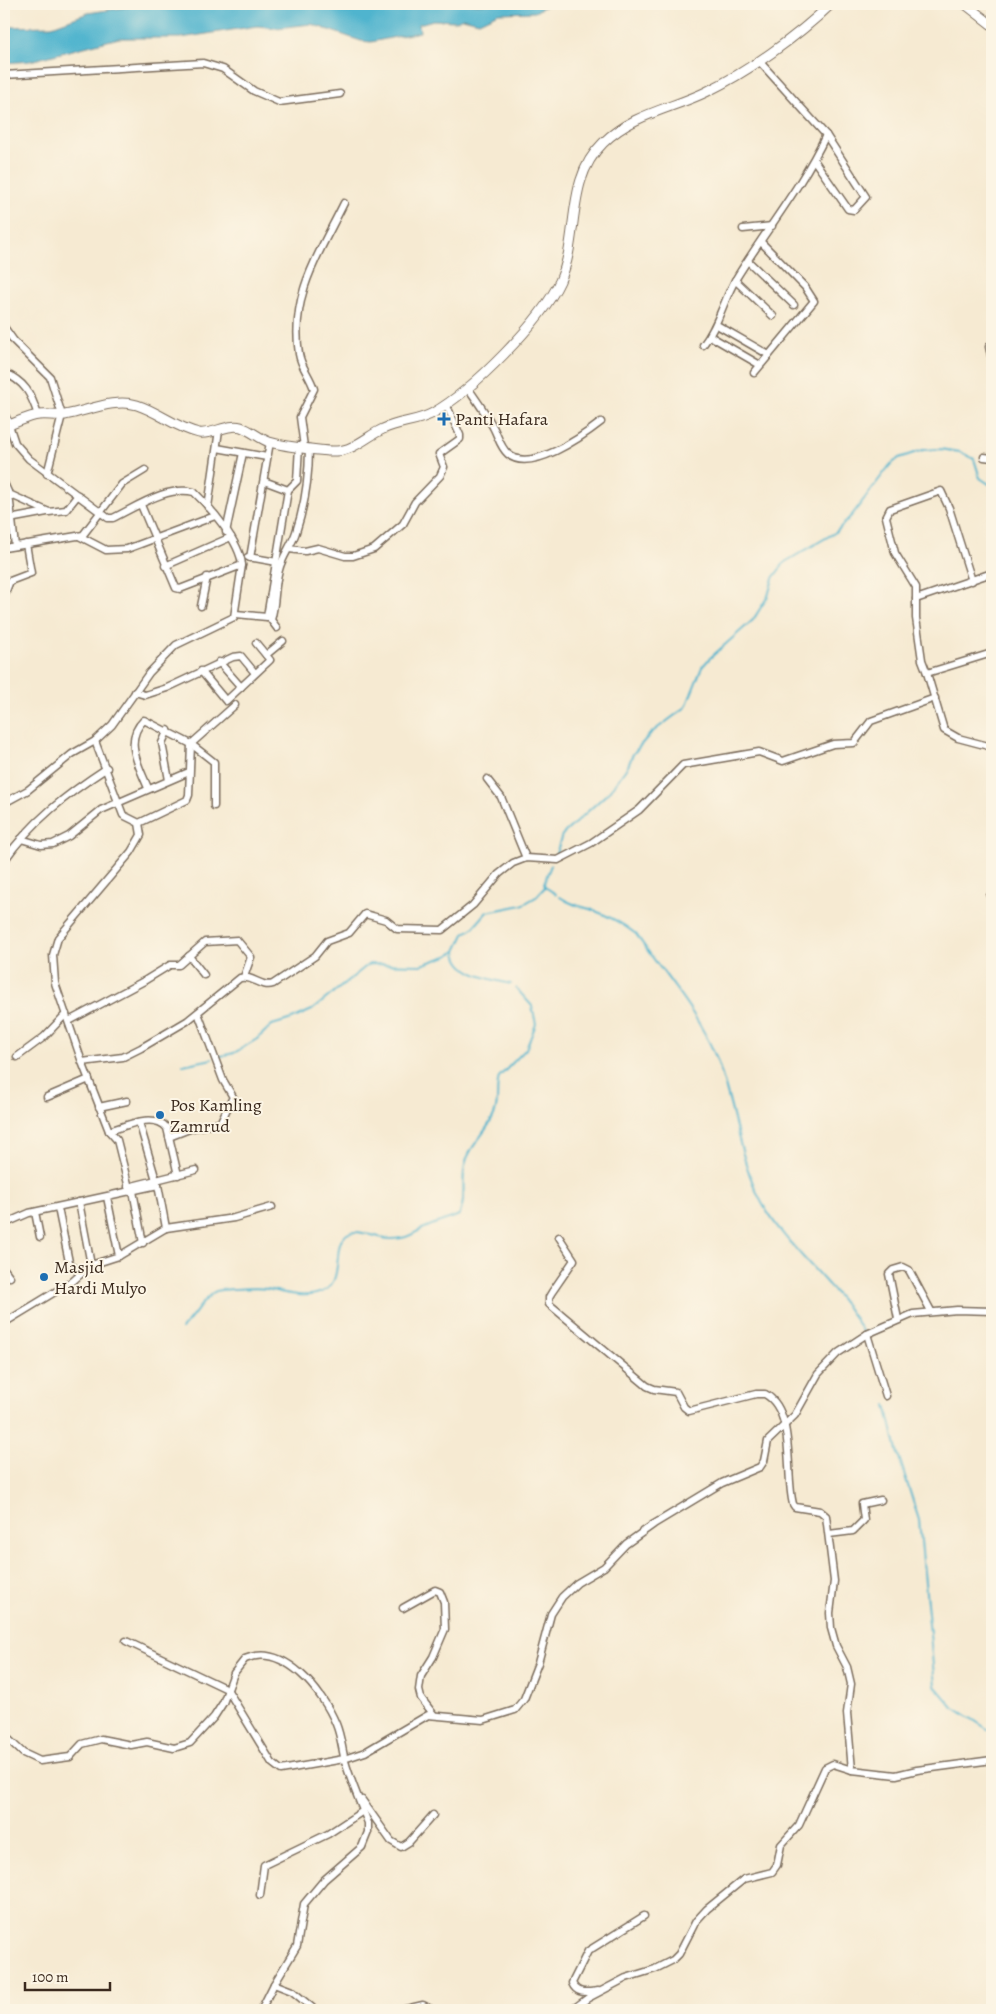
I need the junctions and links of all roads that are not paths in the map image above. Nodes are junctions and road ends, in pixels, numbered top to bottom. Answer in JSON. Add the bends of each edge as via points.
{"nodes":[{"id":1,"x":831,"y":4,"type":"edge"},
{"id":2,"x":965,"y":4,"type":"edge"},
{"id":3,"x":992,"y":25,"type":"edge"},
{"id":4,"x":760,"y":61,"type":"junction"},
{"id":5,"x":4,"y":75,"type":"edge"},
{"id":6,"x":340,"y":94,"type":"dead end"},
{"id":7,"x":826,"y":135,"type":"junction"},
{"id":8,"x":814,"y":160,"type":"junction"},
{"id":9,"x":344,"y":203,"type":"dead end"},
{"id":10,"x":772,"y":226,"type":"junction"},
{"id":11,"x":743,"y":229,"type":"dead end"},
{"id":12,"x":761,"y":242,"type":"junction"},
{"id":13,"x":748,"y":261,"type":"junction"},
{"id":14,"x":735,"y":280,"type":"junction"},
{"id":15,"x":794,"y":305,"type":"dead end"},
{"id":16,"x":773,"y":316,"type":"dead end"},
{"id":17,"x":716,"y":325,"type":"junction"},
{"id":18,"x":4,"y":327,"type":"edge"},
{"id":19,"x":710,"y":336,"type":"junction"},
{"id":20,"x":992,"y":344,"type":"edge"},
{"id":21,"x":703,"y":346,"type":"dead end"},
{"id":22,"x":769,"y":355,"type":"junction"},
{"id":23,"x":992,"y":359,"type":"edge"},
{"id":24,"x":760,"y":365,"type":"junction"},
{"id":25,"x":4,"y":373,"type":"edge"},
{"id":26,"x":754,"y":373,"type":"dead end"},
{"id":27,"x":468,"y":388,"type":"junction"},
{"id":28,"x":446,"y":404,"type":"junction"},
{"id":29,"x":38,"y":415,"type":"junction"},
{"id":30,"x":62,"y":415,"type":"junction"},
{"id":31,"x":4,"y":416,"type":"edge"},
{"id":32,"x":601,"y":422,"type":"dead end"},
{"id":33,"x":9,"y":425,"type":"junction"},
{"id":34,"x":219,"y":430,"type":"junction"},
{"id":35,"x":270,"y":442,"type":"junction"},
{"id":36,"x":304,"y":447,"type":"junction"},
{"id":37,"x":217,"y":448,"type":"junction"},
{"id":38,"x":243,"y":453,"type":"junction"},
{"id":39,"x":267,"y":457,"type":"junction"},
{"id":40,"x":984,"y":457,"type":"dead end"},
{"id":41,"x":992,"y":458,"type":"edge"},
{"id":42,"x":145,"y":470,"type":"dead end"},
{"id":43,"x":47,"y":474,"type":"junction"},
{"id":44,"x":264,"y":481,"type":"junction"},
{"id":45,"x":4,"y":483,"type":"edge"},
{"id":46,"x":288,"y":490,"type":"junction"},
{"id":47,"x":7,"y":492,"type":"edge"},
{"id":48,"x":78,"y":495,"type":"junction"},
{"id":49,"x":141,"y":505,"type":"junction"},
{"id":50,"x":208,"y":507,"type":"junction"},
{"id":51,"x":48,"y":511,"type":"junction"},
{"id":52,"x":100,"y":513,"type":"junction"},
{"id":53,"x":215,"y":516,"type":"junction"},
{"id":54,"x":12,"y":519,"type":"junction"},
{"id":55,"x":4,"y":520,"type":"edge"},
{"id":56,"x":228,"y":534,"type":"junction"},
{"id":57,"x":79,"y":536,"type":"junction"},
{"id":58,"x":155,"y":539,"type":"junction"},
{"id":59,"x":26,"y":544,"type":"junction"},
{"id":60,"x":16,"y":546,"type":"junction"},
{"id":61,"x":4,"y":548,"type":"edge"},
{"id":62,"x":289,"y":549,"type":"junction"},
{"id":63,"x":241,"y":557,"type":"junction"},
{"id":64,"x":250,"y":558,"type":"junction"},
{"id":65,"x":276,"y":562,"type":"junction"},
{"id":66,"x":242,"y":565,"type":"junction"},
{"id":67,"x":165,"y":566,"type":"junction"},
{"id":68,"x":992,"y":572,"type":"edge"},
{"id":69,"x":207,"y":577,"type":"junction"},
{"id":70,"x":972,"y":581,"type":"junction"},
{"id":71,"x":4,"y":596,"type":"edge"},
{"id":72,"x":916,"y":599,"type":"junction"},
{"id":73,"x":201,"y":606,"type":"dead end"},
{"id":74,"x":235,"y":616,"type":"junction"},
{"id":75,"x":278,"y":628,"type":"dead end"},
{"id":76,"x":283,"y":641,"type":"dead end"},
{"id":77,"x":256,"y":644,"type":"dead end"},
{"id":78,"x":992,"y":653,"type":"edge"},
{"id":79,"x":266,"y":655,"type":"junction"},
{"id":80,"x":219,"y":662,"type":"junction"},
{"id":81,"x":201,"y":671,"type":"junction"},
{"id":82,"x":255,"y":673,"type":"junction"},
{"id":83,"x":927,"y":673,"type":"junction"},
{"id":84,"x":241,"y":687,"type":"junction"},
{"id":85,"x":135,"y":692,"type":"junction"},
{"id":86,"x":935,"y":698,"type":"junction"},
{"id":87,"x":235,"y":705,"type":"dead end"},
{"id":88,"x":168,"y":730,"type":"junction"},
{"id":89,"x":96,"y":741,"type":"junction"},
{"id":90,"x":191,"y":744,"type":"junction"},
{"id":91,"x":992,"y":747,"type":"edge"},
{"id":92,"x":107,"y":768,"type":"junction"},
{"id":93,"x":189,"y":772,"type":"junction"},
{"id":94,"x":487,"y":779,"type":"dead end"},
{"id":95,"x":169,"y":780,"type":"junction"},
{"id":96,"x":148,"y":788,"type":"junction"},
{"id":97,"x":120,"y":802,"type":"junction"},
{"id":98,"x":4,"y":803,"type":"edge"},
{"id":99,"x":214,"y":806,"type":"dead end"},
{"id":100,"x":141,"y":822,"type":"junction"},
{"id":101,"x":21,"y":838,"type":"junction"},
{"id":102,"x":526,"y":858,"type":"junction"},
{"id":103,"x":4,"y":861,"type":"edge"},
{"id":104,"x":190,"y":956,"type":"junction"},
{"id":105,"x":204,"y":975,"type":"dead end"},
{"id":106,"x":244,"y":977,"type":"junction"},
{"id":107,"x":198,"y":1013,"type":"junction"},
{"id":108,"x":67,"y":1018,"type":"junction"},
{"id":109,"x":17,"y":1057,"type":"dead end"},
{"id":110,"x":82,"y":1062,"type":"junction"},
{"id":111,"x":89,"y":1080,"type":"junction"},
{"id":112,"x":47,"y":1097,"type":"dead end"},
{"id":113,"x":127,"y":1101,"type":"dead end"},
{"id":114,"x":100,"y":1107,"type":"junction"},
{"id":115,"x":139,"y":1122,"type":"junction"},
{"id":116,"x":109,"y":1131,"type":"junction"},
{"id":117,"x":169,"y":1137,"type":"junction"},
{"id":118,"x":196,"y":1170,"type":"dead end"},
{"id":119,"x":178,"y":1175,"type":"junction"},
{"id":120,"x":157,"y":1183,"type":"junction"},
{"id":121,"x":129,"y":1190,"type":"junction"},
{"id":122,"x":107,"y":1197,"type":"junction"},
{"id":123,"x":79,"y":1202,"type":"junction"},
{"id":124,"x":272,"y":1207,"type":"dead end"},
{"id":125,"x":58,"y":1208,"type":"junction"},
{"id":126,"x":35,"y":1212,"type":"junction"},
{"id":127,"x":4,"y":1224,"type":"edge"},
{"id":128,"x":166,"y":1228,"type":"junction"},
{"id":129,"x":40,"y":1237,"type":"dead end"},
{"id":130,"x":559,"y":1237,"type":"dead end"},
{"id":131,"x":143,"y":1243,"type":"junction"},
{"id":132,"x":119,"y":1256,"type":"junction"},
{"id":133,"x":91,"y":1265,"type":"junction"},
{"id":134,"x":4,"y":1269,"type":"edge"},
{"id":135,"x":80,"y":1274,"type":"junction"},
{"id":136,"x":10,"y":1277,"type":"dead end"},
{"id":137,"x":931,"y":1311,"type":"junction"},
{"id":138,"x":992,"y":1311,"type":"edge"},
{"id":139,"x":898,"y":1319,"type":"junction"},
{"id":140,"x":4,"y":1323,"type":"edge"},
{"id":141,"x":866,"y":1334,"type":"junction"},
{"id":142,"x":886,"y":1396,"type":"dead end"},
{"id":143,"x":784,"y":1427,"type":"junction"},
{"id":144,"x":882,"y":1500,"type":"dead end"},
{"id":145,"x":829,"y":1534,"type":"junction"},
{"id":146,"x":403,"y":1608,"type":"dead end"},
{"id":147,"x":126,"y":1641,"type":"dead end"},
{"id":148,"x":227,"y":1689,"type":"junction"},
{"id":149,"x":434,"y":1714,"type":"junction"},
{"id":150,"x":4,"y":1735,"type":"edge"},
{"id":151,"x":344,"y":1759,"type":"junction"},
{"id":152,"x":992,"y":1760,"type":"edge"},
{"id":153,"x":852,"y":1770,"type":"junction"},
{"id":154,"x":356,"y":1793,"type":"junction"},
{"id":155,"x":364,"y":1811,"type":"junction"},
{"id":156,"x":433,"y":1815,"type":"dead end"},
{"id":157,"x":260,"y":1895,"type":"dead end"},
{"id":158,"x":644,"y":1916,"type":"dead end"},
{"id":159,"x":274,"y":1984,"type":"junction"},
{"id":160,"x":606,"y":1990,"type":"junction"},
{"id":161,"x":261,"y":2010,"type":"edge"},
{"id":162,"x":315,"y":2010,"type":"edge"},
{"id":163,"x":402,"y":2010,"type":"edge"},
{"id":164,"x":433,"y":2010,"type":"edge"},
{"id":165,"x":554,"y":2010,"type":"edge"},
{"id":166,"x":568,"y":2010,"type":"edge"},
{"id":167,"x":572,"y":2010,"type":"edge"}],
"edges":[{"from":1,"to":4,"type":"street"},
{"from":2,"to":3,"type":"street"},
{"from":4,"to":7,"type":"street"},
{"from":4,"to":27,"type":"street","via":[[706,92],[632,121],[600,146],[574,199],[571,238],[559,282],[537,318]]},
{"from":5,"to":6,"type":"street","via":[[203,63],[223,69],[254,91],[279,102]]},
{"from":7,"to":8,"type":"street"},
{"from":7,"to":8,"type":"street","via":[[866,197],[854,210],[848,210]]},
{"from":8,"to":10,"type":"street"},
{"from":9,"to":36,"type":"street","via":[[303,287],[298,306],[299,354],[314,388],[300,417]]},
{"from":10,"to":11,"type":"street"},
{"from":10,"to":12,"type":"street"},
{"from":12,"to":13,"type":"street"},
{"from":12,"to":22,"type":"street","via":[[805,287],[814,301]]},
{"from":13,"to":14,"type":"street"},
{"from":13,"to":15,"type":"street"},
{"from":14,"to":16,"type":"street"},
{"from":14,"to":17,"type":"street"},
{"from":17,"to":19,"type":"street"},
{"from":17,"to":22,"type":"street"},
{"from":18,"to":30,"type":"street","via":[[50,376]]},
{"from":19,"to":21,"type":"street"},
{"from":19,"to":24,"type":"street"},
{"from":20,"to":23,"type":"street","via":[[989,347]]},
{"from":22,"to":24,"type":"street"},
{"from":24,"to":26,"type":"street"},
{"from":25,"to":29,"type":"street","via":[[24,385],[32,395]]},
{"from":27,"to":28,"type":"street"},
{"from":27,"to":32,"type":"street","via":[[483,408],[502,447],[517,460],[565,447]]},
{"from":28,"to":36,"type":"street","via":[[432,414],[388,426],[340,451]]},
{"from":28,"to":62,"type":"street","via":[[460,439],[439,454],[444,468],[440,476],[415,502],[403,524],[385,541],[365,554],[353,556],[318,548],[305,551]]},
{"from":29,"to":30,"type":"street"},
{"from":29,"to":33,"type":"street"},
{"from":30,"to":34,"type":"street","via":[[128,403],[192,431],[203,434]]},
{"from":30,"to":43,"type":"street"},
{"from":31,"to":33,"type":"street"},
{"from":33,"to":43,"type":"street","via":[[15,443]]},
{"from":34,"to":35,"type":"street","via":[[240,427]]},
{"from":34,"to":37,"type":"street"},
{"from":35,"to":36,"type":"street"},
{"from":35,"to":39,"type":"street"},
{"from":36,"to":46,"type":"street","via":[[297,481]]},
{"from":36,"to":62,"type":"street","via":[[305,496]]},
{"from":37,"to":38,"type":"street"},
{"from":37,"to":50,"type":"street"},
{"from":38,"to":39,"type":"street"},
{"from":38,"to":56,"type":"street"},
{"from":39,"to":44,"type":"street"},
{"from":40,"to":41,"type":"street"},
{"from":42,"to":52,"type":"street","via":[[122,484]]},
{"from":43,"to":48,"type":"street"},
{"from":44,"to":46,"type":"street"},
{"from":44,"to":64,"type":"street"},
{"from":45,"to":47,"type":"street"},
{"from":46,"to":65,"type":"street"},
{"from":47,"to":51,"type":"street"},
{"from":47,"to":54,"type":"street"},
{"from":48,"to":51,"type":"street","via":[[66,510]]},
{"from":48,"to":52,"type":"street"},
{"from":49,"to":50,"type":"street","via":[[183,490],[194,492]]},
{"from":49,"to":52,"type":"street","via":[[113,518]]},
{"from":49,"to":58,"type":"street"},
{"from":50,"to":53,"type":"street"},
{"from":51,"to":54,"type":"street"},
{"from":52,"to":57,"type":"street","via":[[87,532]]},
{"from":53,"to":56,"type":"street"},
{"from":53,"to":58,"type":"street"},
{"from":54,"to":55,"type":"street"},
{"from":54,"to":60,"type":"street"},
{"from":56,"to":63,"type":"street"},
{"from":56,"to":67,"type":"street"},
{"from":57,"to":58,"type":"street","via":[[110,550],[127,550]]},
{"from":57,"to":59,"type":"street"},
{"from":58,"to":67,"type":"street"},
{"from":59,"to":60,"type":"street"},
{"from":59,"to":71,"type":"street","via":[[31,573],[10,580]]},
{"from":60,"to":61,"type":"street"},
{"from":62,"to":75,"type":"street","via":[[279,568],[271,620]]},
{"from":63,"to":64,"type":"street"},
{"from":63,"to":66,"type":"street"},
{"from":64,"to":65,"type":"street"},
{"from":65,"to":74,"type":"street","via":[[267,617]]},
{"from":66,"to":69,"type":"street"},
{"from":66,"to":74,"type":"street"},
{"from":67,"to":69,"type":"street","via":[[178,589]]},
{"from":68,"to":70,"type":"street"},
{"from":69,"to":73,"type":"street"},
{"from":70,"to":72,"type":"street"},
{"from":70,"to":72,"type":"street","via":[[949,508],[938,490],[894,506],[886,517],[895,553],[916,586]]},
{"from":72,"to":83,"type":"street","via":[[921,654]]},
{"from":74,"to":85,"type":"street","via":[[176,645]]},
{"from":76,"to":79,"type":"street"},
{"from":77,"to":79,"type":"street"},
{"from":78,"to":83,"type":"street"},
{"from":79,"to":82,"type":"street","via":[[270,660]]},
{"from":80,"to":81,"type":"street"},
{"from":80,"to":82,"type":"street","via":[[241,656]]},
{"from":80,"to":84,"type":"street"},
{"from":81,"to":84,"type":"street","via":[[226,701]]},
{"from":81,"to":85,"type":"street","via":[[145,695]]},
{"from":82,"to":84,"type":"street"},
{"from":83,"to":86,"type":"street"},
{"from":85,"to":89,"type":"street","via":[[112,725]]},
{"from":86,"to":91,"type":"street","via":[[944,730],[958,738]]},
{"from":86,"to":102,"type":"street","via":[[871,721],[854,743],[833,744],[783,761],[759,752],[683,765],[638,810],[591,843],[558,860]]},
{"from":87,"to":90,"type":"street"},
{"from":88,"to":90,"type":"street"},
{"from":88,"to":95,"type":"street","via":[[162,743]]},
{"from":88,"to":96,"type":"street","via":[[144,720],[136,732],[133,741],[135,757]]},
{"from":89,"to":92,"type":"street"},
{"from":89,"to":98,"type":"street","via":[[72,754],[28,790]]},
{"from":90,"to":93,"type":"street"},
{"from":90,"to":99,"type":"street","via":[[214,762]]},
{"from":92,"to":97,"type":"street"},
{"from":92,"to":101,"type":"street","via":[[66,795]]},
{"from":93,"to":95,"type":"street"},
{"from":93,"to":100,"type":"street","via":[[187,800]]},
{"from":94,"to":102,"type":"street","via":[[501,797]]},
{"from":95,"to":96,"type":"street"},
{"from":96,"to":97,"type":"street"},
{"from":97,"to":100,"type":"street","via":[[123,815]]},
{"from":97,"to":101,"type":"street","via":[[95,813],[75,832],[53,844],[41,845]]},
{"from":100,"to":108,"type":"street","via":[[141,835],[132,852],[91,897],[54,947],[55,983]]},
{"from":101,"to":103,"type":"street"},
{"from":102,"to":106,"type":"street","via":[[499,874],[473,905],[442,930],[397,929],[386,920],[365,914],[349,933],[327,941],[316,956],[274,984],[265,985]]},
{"from":104,"to":105,"type":"street"},
{"from":104,"to":106,"type":"street","via":[[204,942],[235,939],[251,957]]},
{"from":104,"to":108,"type":"street","via":[[179,965],[170,965]]},
{"from":106,"to":107,"type":"street","via":[[235,980]]},
{"from":107,"to":110,"type":"street","via":[[133,1053]]},
{"from":107,"to":117,"type":"street","via":[[223,1080],[233,1097],[220,1123],[192,1128]]},
{"from":108,"to":109,"type":"street"},
{"from":108,"to":110,"type":"street"},
{"from":110,"to":111,"type":"street"},
{"from":111,"to":112,"type":"street"},
{"from":111,"to":114,"type":"street"},
{"from":113,"to":114,"type":"street"},
{"from":114,"to":116,"type":"street"},
{"from":115,"to":116,"type":"street"},
{"from":115,"to":117,"type":"street","via":[[158,1121],[167,1128]]},
{"from":115,"to":120,"type":"street"},
{"from":116,"to":121,"type":"street","via":[[117,1140]]},
{"from":117,"to":119,"type":"street"},
{"from":118,"to":119,"type":"street"},
{"from":119,"to":120,"type":"street"},
{"from":120,"to":121,"type":"street"},
{"from":120,"to":128,"type":"street"},
{"from":121,"to":122,"type":"street"},
{"from":121,"to":131,"type":"street"},
{"from":122,"to":123,"type":"street"},
{"from":122,"to":132,"type":"street"},
{"from":123,"to":125,"type":"street"},
{"from":123,"to":133,"type":"street"},
{"from":124,"to":128,"type":"street","via":[[234,1218]]},
{"from":125,"to":126,"type":"street"},
{"from":125,"to":135,"type":"street","via":[[69,1262]]},
{"from":126,"to":127,"type":"street"},
{"from":126,"to":129,"type":"street"},
{"from":128,"to":131,"type":"street"},
{"from":130,"to":143,"type":"street","via":[[574,1260],[549,1297],[550,1304],[620,1366],[654,1389],[676,1392],[689,1411],[765,1394],[776,1405]]},
{"from":131,"to":132,"type":"street"},
{"from":132,"to":133,"type":"street"},
{"from":133,"to":135,"type":"street"},
{"from":134,"to":136,"type":"street"},
{"from":135,"to":140,"type":"street","via":[[73,1282]]},
{"from":137,"to":138,"type":"street"},
{"from":137,"to":139,"type":"street"},
{"from":137,"to":139,"type":"street","via":[[909,1270],[903,1267],[889,1274]]},
{"from":139,"to":141,"type":"street"},
{"from":141,"to":142,"type":"street"},
{"from":141,"to":143,"type":"street","via":[[838,1353],[822,1369],[801,1406]]},
{"from":143,"to":145,"type":"street","via":[[793,1504],[822,1512]]},
{"from":143,"to":149,"type":"street","via":[[768,1441],[760,1467],[722,1483],[654,1524],[626,1544],[604,1567],[577,1583],[562,1597],[551,1614],[538,1663],[521,1705],[508,1713],[482,1720]]},
{"from":144,"to":145,"type":"street","via":[[862,1504],[865,1518],[855,1530]]},
{"from":145,"to":153,"type":"street","via":[[834,1581],[830,1619],[833,1637],[850,1676],[847,1713]]},
{"from":146,"to":149,"type":"street","via":[[435,1590],[444,1598],[444,1633],[420,1680],[419,1694]]},
{"from":147,"to":148,"type":"street"},
{"from":148,"to":150,"type":"street","via":[[214,1717],[190,1743],[174,1748],[147,1742],[130,1745],[101,1740],[82,1744],[70,1757],[40,1761],[23,1753]]},
{"from":148,"to":151,"type":"street","via":[[276,1768],[287,1770]]},
{"from":148,"to":151,"type":"street","via":[[239,1664],[252,1656],[270,1656],[289,1664],[308,1681],[329,1710],[336,1724]]},
{"from":149,"to":151,"type":"street","via":[[424,1716],[365,1752]]},
{"from":151,"to":154,"type":"street"},
{"from":152,"to":153,"type":"street","via":[[896,1775]]},
{"from":153,"to":160,"type":"street","via":[[833,1764],[825,1768],[800,1825],[781,1845],[777,1865],[772,1872],[744,1879],[706,1909],[677,1957]]},
{"from":154,"to":155,"type":"street"},
{"from":154,"to":156,"type":"street","via":[[396,1846],[409,1842]]},
{"from":155,"to":157,"type":"street","via":[[321,1838],[264,1865]]},
{"from":155,"to":159,"type":"street","via":[[369,1828],[365,1841],[304,1904],[297,1946]]},
{"from":158,"to":160,"type":"street","via":[[588,1951],[572,1983],[582,1993]]},
{"from":159,"to":161,"type":"street"},
{"from":159,"to":162,"type":"street","via":[[292,1991]]},
{"from":160,"to":167,"type":"street"},
{"from":163,"to":164,"type":"street","via":[[423,2005]]},
{"from":165,"to":166,"type":"street"}]}
